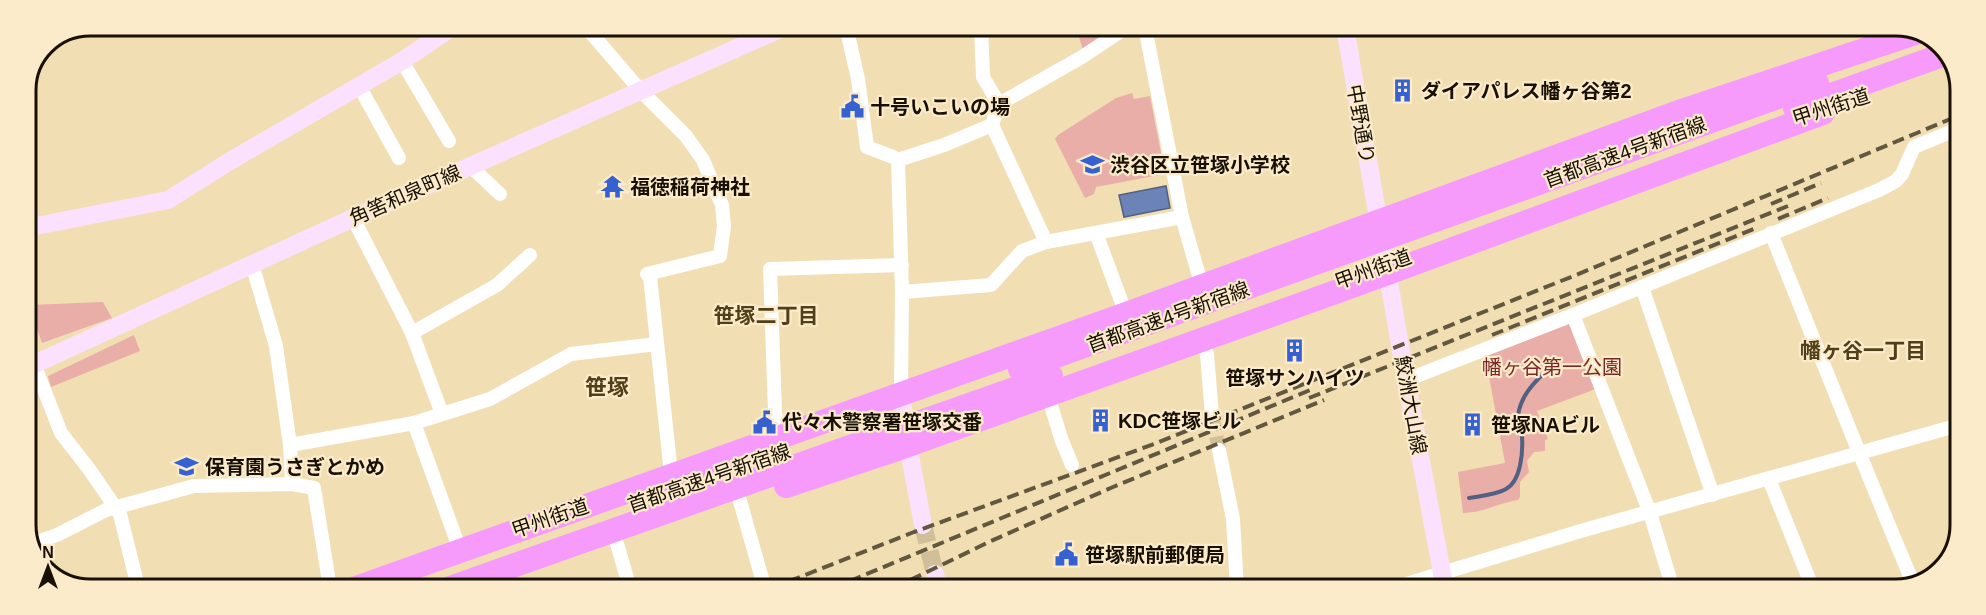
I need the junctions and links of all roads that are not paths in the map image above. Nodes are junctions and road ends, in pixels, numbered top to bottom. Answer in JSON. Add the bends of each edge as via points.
{"nodes":[{"id":1,"x":439,"y":36,"type":"edge"},
{"id":2,"x":594,"y":36,"type":"edge"},
{"id":3,"x":765,"y":36,"type":"edge"},
{"id":4,"x":848,"y":36,"type":"edge"},
{"id":5,"x":981,"y":36,"type":"edge"},
{"id":6,"x":1114,"y":36,"type":"edge"},
{"id":7,"x":1147,"y":36,"type":"edge"},
{"id":8,"x":1348,"y":36,"type":"edge"},
{"id":9,"x":1902,"y":36,"type":"edge"},
{"id":10,"x":1924,"y":44,"type":"edge"},
{"id":11,"x":1875,"y":45,"type":"junction"},
{"id":12,"x":1938,"y":56,"type":"edge"},
{"id":13,"x":402,"y":61,"type":"junction"},
{"id":14,"x":1943,"y":64,"type":"edge"},
{"id":15,"x":1946,"y":70,"type":"edge"},
{"id":16,"x":359,"y":86,"type":"junction"},
{"id":17,"x":1888,"y":89,"type":"junction"},
{"id":18,"x":641,"y":91,"type":"junction"},
{"id":19,"x":999,"y":104,"type":"junction"},
{"id":20,"x":992,"y":125,"type":"junction"},
{"id":21,"x":1950,"y":132,"type":"edge"},
{"id":22,"x":449,"y":141,"type":"dead end"},
{"id":23,"x":399,"y":158,"type":"dead end"},
{"id":24,"x":898,"y":160,"type":"junction"},
{"id":25,"x":470,"y":166,"type":"junction"},
{"id":26,"x":500,"y":194,"type":"dead end"},
{"id":27,"x":1182,"y":217,"type":"junction"},
{"id":28,"x":353,"y":218,"type":"junction"},
{"id":29,"x":1378,"y":222,"type":"junction"},
{"id":30,"x":36,"y":226,"type":"edge"},
{"id":31,"x":1096,"y":233,"type":"junction"},
{"id":32,"x":1771,"y":233,"type":"junction"},
{"id":33,"x":1046,"y":242,"type":"junction"},
{"id":34,"x":530,"y":255,"type":"dead end"},
{"id":35,"x":252,"y":264,"type":"junction"},
{"id":36,"x":902,"y":265,"type":"junction"},
{"id":37,"x":1387,"y":274,"type":"junction"},
{"id":38,"x":1202,"y":286,"type":"junction"},
{"id":39,"x":1642,"y":287,"type":"junction"},
{"id":40,"x":902,"y":292,"type":"junction"},
{"id":41,"x":1126,"y":314,"type":"junction"},
{"id":42,"x":1574,"y":315,"type":"junction"},
{"id":43,"x":412,"y":333,"type":"junction"},
{"id":44,"x":1201,"y":340,"type":"junction"},
{"id":45,"x":657,"y":344,"type":"junction"},
{"id":46,"x":36,"y":363,"type":"edge"},
{"id":47,"x":36,"y":379,"type":"edge"},
{"id":48,"x":1406,"y":380,"type":"junction"},
{"id":49,"x":1039,"y":394,"type":"junction"},
{"id":50,"x":902,"y":397,"type":"junction"},
{"id":51,"x":442,"y":414,"type":"junction"},
{"id":52,"x":1212,"y":416,"type":"tunnel mouth"},
{"id":53,"x":414,"y":423,"type":"junction"},
{"id":54,"x":1950,"y":428,"type":"edge"},
{"id":55,"x":779,"y":438,"type":"junction"},
{"id":56,"x":907,"y":441,"type":"junction"},
{"id":57,"x":290,"y":445,"type":"junction"},
{"id":58,"x":1860,"y":453,"type":"junction"},
{"id":59,"x":1220,"y":454,"type":"tunnel mouth"},
{"id":60,"x":1072,"y":465,"type":"dead end"},
{"id":61,"x":673,"y":475,"type":"junction"},
{"id":62,"x":1768,"y":479,"type":"junction"},
{"id":63,"x":292,"y":484,"type":"junction"},
{"id":64,"x":1713,"y":495,"type":"junction"},
{"id":65,"x":740,"y":501,"type":"junction"},
{"id":66,"x":116,"y":507,"type":"junction"},
{"id":67,"x":1650,"y":513,"type":"junction"},
{"id":68,"x":923,"y":525,"type":"tunnel mouth"},
{"id":69,"x":39,"y":541,"type":"edge"},
{"id":70,"x":617,"y":544,"type":"junction"},
{"id":71,"x":460,"y":550,"type":"junction"},
{"id":72,"x":1910,"y":577,"type":"edge"},
{"id":73,"x":136,"y":579,"type":"edge"},
{"id":74,"x":329,"y":579,"type":"edge"},
{"id":75,"x":381,"y":579,"type":"edge"},
{"id":76,"x":426,"y":579,"type":"edge"},
{"id":77,"x":475,"y":579,"type":"edge"},
{"id":78,"x":520,"y":579,"type":"edge"},
{"id":79,"x":627,"y":579,"type":"edge"},
{"id":80,"x":762,"y":579,"type":"edge"},
{"id":81,"x":1236,"y":579,"type":"edge"},
{"id":82,"x":1444,"y":579,"type":"edge"},
{"id":83,"x":1449,"y":579,"type":"edge"},
{"id":84,"x":1670,"y":579,"type":"edge"},
{"id":85,"x":1809,"y":579,"type":"edge"}],
"edges":[{"from":1,"to":13,"type":"main road"},
{"from":2,"to":18,"type":"street"},
{"from":3,"to":18,"type":"main road","name":"角筈和泉町線"},
{"from":4,"to":24,"type":"street","via":[[867,147]]},
{"from":5,"to":19,"type":"street","via":[[982,77]]},
{"from":6,"to":19,"type":"street"},
{"from":7,"to":27,"type":"street"},
{"from":8,"to":29,"type":"main road","name":"中野通り","via":[[1357,65]]},
{"from":9,"to":11,"type":"highway"},
{"from":10,"to":76,"type":"highway","name":"首都高速4号新宿線"},
{"from":11,"to":29,"type":"highway"},
{"from":11,"to":50,"type":"highway","name":"甲州街道","via":[[1760,93],[1017,360]]},
{"from":12,"to":77,"type":"highway","name":"首都高速4号新宿線"},
{"from":13,"to":16,"type":"main road"},
{"from":13,"to":22,"type":"street"},
{"from":14,"to":17,"type":"highway"},
{"from":15,"to":17,"type":"highway","name":"甲州街道"},
{"from":16,"to":23,"type":"street"},
{"from":16,"to":30,"type":"main road","via":[[168,200]]},
{"from":17,"to":37,"type":"highway"},
{"from":17,"to":49,"type":"highway","name":"甲州街道","via":[[1770,126]]},
{"from":18,"to":25,"type":"main road","name":"角筈和泉町線"},
{"from":18,"to":45,"type":"street","via":[[686,136],[703,160],[722,205],[724,226],[720,256],[647,274]]},
{"from":19,"to":20,"type":"street"},
{"from":20,"to":24,"type":"street"},
{"from":20,"to":33,"type":"street"},
{"from":21,"to":32,"type":"street","via":[[1914,147],[1896,182]]},
{"from":24,"to":36,"type":"street"},
{"from":25,"to":26,"type":"street"},
{"from":25,"to":28,"type":"main road","name":"角筈和泉町線"},
{"from":27,"to":31,"type":"street"},
{"from":27,"to":38,"type":"street"},
{"from":28,"to":35,"type":"main road","name":"角筈和泉町線"},
{"from":28,"to":43,"type":"street"},
{"from":29,"to":37,"type":"main road","name":"鮫洲大山線"},
{"from":29,"to":38,"type":"highway"},
{"from":31,"to":33,"type":"street"},
{"from":31,"to":41,"type":"street"},
{"from":32,"to":39,"type":"street"},
{"from":32,"to":58,"type":"street"},
{"from":33,"to":40,"type":"street","via":[[1022,251],[991,285]]},
{"from":34,"to":43,"type":"street","via":[[497,285]]},
{"from":35,"to":46,"type":"main road","name":"角筈和泉町線"},
{"from":35,"to":57,"type":"street","via":[[276,346]]},
{"from":36,"to":40,"type":"street"},
{"from":36,"to":55,"type":"street","via":[[770,269]]},
{"from":37,"to":44,"type":"highway"},
{"from":37,"to":48,"type":"main road","name":"鮫洲大山線"},
{"from":38,"to":41,"type":"highway"},
{"from":39,"to":42,"type":"street"},
{"from":39,"to":64,"type":"street"},
{"from":40,"to":50,"type":"street"},
{"from":41,"to":50,"type":"highway"},
{"from":42,"to":48,"type":"street"},
{"from":42,"to":67,"type":"street"},
{"from":43,"to":51,"type":"street"},
{"from":44,"to":49,"type":"highway"},
{"from":44,"to":52,"type":"street","via":[[1207,354]]},
{"from":45,"to":51,"type":"street","via":[[571,354],[490,399]]},
{"from":45,"to":61,"type":"street"},
{"from":47,"to":66,"type":"street","via":[[61,433]]},
{"from":48,"to":82,"type":"main road","name":"鮫洲大山線"},
{"from":49,"to":56,"type":"highway","name":"甲州街道"},
{"from":49,"to":60,"type":"street"},
{"from":50,"to":55,"type":"highway","name":"甲州街道"},
{"from":50,"to":56,"type":"main road"},
{"from":51,"to":53,"type":"street"},
{"from":53,"to":57,"type":"street"},
{"from":53,"to":71,"type":"street"},
{"from":54,"to":58,"type":"street"},
{"from":55,"to":61,"type":"highway","name":"甲州街道"},
{"from":56,"to":65,"type":"highway","name":"甲州街道"},
{"from":56,"to":68,"type":"main road"},
{"from":57,"to":63,"type":"street"},
{"from":58,"to":62,"type":"street"},
{"from":58,"to":72,"type":"street"},
{"from":59,"to":81,"type":"street","via":[[1233,519]]},
{"from":61,"to":71,"type":"highway","name":"甲州街道"},
{"from":62,"to":64,"type":"street"},
{"from":62,"to":85,"type":"street"},
{"from":63,"to":66,"type":"street","via":[[194,486]]},
{"from":63,"to":74,"type":"street","via":[[314,488]]},
{"from":64,"to":67,"type":"street"},
{"from":65,"to":70,"type":"highway","name":"甲州街道"},
{"from":65,"to":80,"type":"street"},
{"from":66,"to":69,"type":"street"},
{"from":66,"to":73,"type":"street"},
{"from":67,"to":83,"type":"street","via":[[1584,530]]},
{"from":67,"to":84,"type":"street"},
{"from":70,"to":78,"type":"highway","name":"甲州街道"},
{"from":70,"to":79,"type":"street"},
{"from":71,"to":75,"type":"highway","name":"甲州街道"}]}
